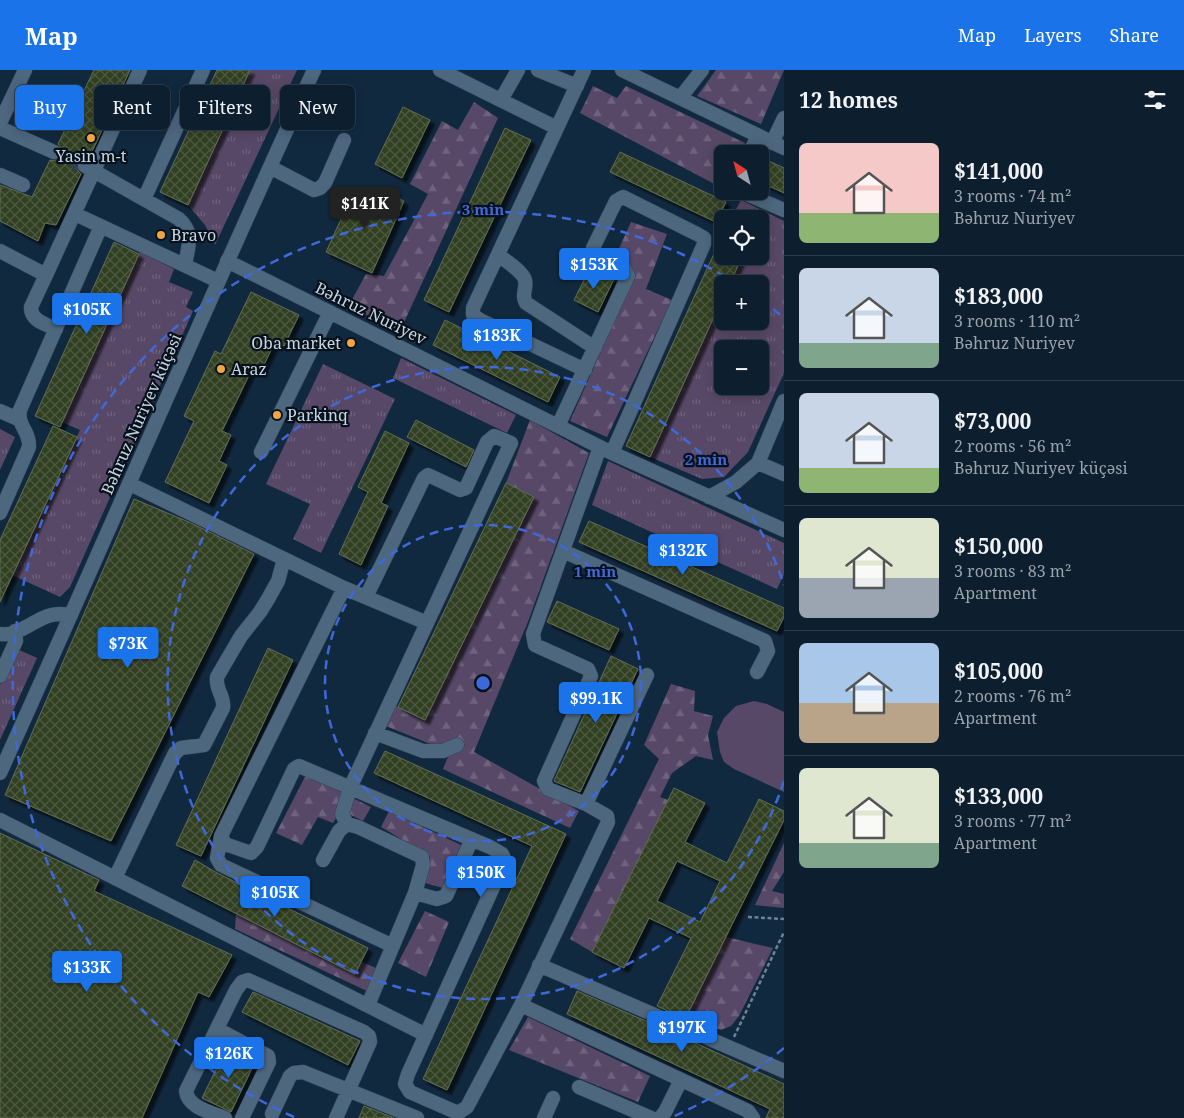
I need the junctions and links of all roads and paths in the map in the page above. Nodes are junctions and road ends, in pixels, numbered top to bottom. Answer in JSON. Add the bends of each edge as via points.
{"nodes":[{"id":1,"x":25,"y":70,"type":"edge"},
{"id":2,"x":140,"y":70,"type":"edge"},
{"id":3,"x":203,"y":70,"type":"edge"},
{"id":4,"x":314,"y":70,"type":"edge"},
{"id":5,"x":440,"y":70,"type":"edge"},
{"id":6,"x":518,"y":70,"type":"edge"},
{"id":7,"x":538,"y":70,"type":"edge"},
{"id":8,"x":584,"y":70,"type":"edge"},
{"id":9,"x":622,"y":70,"type":"edge"},
{"id":10,"x":702,"y":70,"type":"edge"},
{"id":11,"x":577,"y":86,"type":"junction"},
{"id":12,"x":680,"y":98,"type":"junction"},
{"id":13,"x":502,"y":100,"type":"junction"},
{"id":14,"x":784,"y":118,"type":"edge"},
{"id":15,"x":0,"y":123,"type":"edge"},
{"id":16,"x":0,"y":128,"type":"edge"},
{"id":17,"x":557,"y":128,"type":"junction"},
{"id":18,"x":758,"y":136,"type":"junction"},
{"id":19,"x":344,"y":140,"type":"dead end"},
{"id":20,"x":754,"y":145,"type":"edge"},
{"id":21,"x":778,"y":146,"type":"edge"},
{"id":22,"x":54,"y":152,"type":"tunnel mouth"},
{"id":23,"x":270,"y":168,"type":"junction"},
{"id":24,"x":90,"y":169,"type":"junction"},
{"id":25,"x":0,"y":175,"type":"edge"},
{"id":26,"x":23,"y":186,"type":"dead end"},
{"id":27,"x":144,"y":199,"type":"junction"},
{"id":28,"x":761,"y":200,"type":"edge"},
{"id":29,"x":784,"y":210,"type":"edge"},
{"id":30,"x":75,"y":214,"type":"junction"},
{"id":31,"x":101,"y":226,"type":"junction"},
{"id":32,"x":0,"y":251,"type":"edge"},
{"id":33,"x":498,"y":255,"type":"junction"},
{"id":34,"x":227,"y":261,"type":"junction"},
{"id":35,"x":185,"y":265,"type":"junction"},
{"id":36,"x":46,"y":275,"type":"junction"},
{"id":37,"x":218,"y":281,"type":"junction"},
{"id":38,"x":330,"y":312,"type":"junction"},
{"id":39,"x":56,"y":329,"type":"junction"},
{"id":40,"x":595,"y":348,"type":"junction"},
{"id":41,"x":585,"y":370,"type":"junction"},
{"id":42,"x":784,"y":401,"type":"edge"},
{"id":43,"x":0,"y":411,"type":"edge"},
{"id":44,"x":18,"y":419,"type":"junction"},
{"id":45,"x":558,"y":426,"type":"junction"},
{"id":46,"x":606,"y":450,"type":"junction"},
{"id":47,"x":261,"y":452,"type":"dead end"},
{"id":48,"x":784,"y":464,"type":"edge"},
{"id":49,"x":763,"y":465,"type":"junction"},
{"id":50,"x":784,"y":474,"type":"edge"},
{"id":51,"x":130,"y":484,"type":"junction"},
{"id":52,"x":709,"y":497,"type":"junction"},
{"id":53,"x":0,"y":513,"type":"edge"},
{"id":54,"x":784,"y":530,"type":"edge"},
{"id":55,"x":563,"y":551,"type":"junction"},
{"id":56,"x":284,"y":559,"type":"junction"},
{"id":57,"x":344,"y":588,"type":"junction"},
{"id":58,"x":366,"y":597,"type":"junction"},
{"id":59,"x":71,"y":615,"type":"junction"},
{"id":60,"x":427,"y":623,"type":"junction"},
{"id":61,"x":16,"y":631,"type":"junction"},
{"id":62,"x":0,"y":634,"type":"edge"},
{"id":63,"x":757,"y":672,"type":"dead end"},
{"id":64,"x":647,"y":675,"type":"dead end"},
{"id":65,"x":0,"y":676,"type":"edge"},
{"id":66,"x":375,"y":733,"type":"junction"},
{"id":67,"x":457,"y":745,"type":"dead end"},
{"id":68,"x":0,"y":773,"type":"edge"},
{"id":69,"x":350,"y":788,"type":"junction"},
{"id":70,"x":586,"y":804,"type":"junction"},
{"id":71,"x":0,"y":820,"type":"edge"},
{"id":72,"x":347,"y":824,"type":"junction"},
{"id":73,"x":221,"y":836,"type":"junction"},
{"id":74,"x":472,"y":839,"type":"junction"},
{"id":75,"x":323,"y":860,"type":"dead end"},
{"id":76,"x":115,"y":878,"type":"junction"},
{"id":77,"x":415,"y":894,"type":"junction"},
{"id":78,"x":748,"y":917,"type":"dead end"},
{"id":79,"x":784,"y":919,"type":"edge"},
{"id":80,"x":784,"y":932,"type":"edge"},
{"id":81,"x":393,"y":946,"type":"junction"},
{"id":82,"x":540,"y":965,"type":"junction"},
{"id":83,"x":368,"y":1005,"type":"junction"},
{"id":84,"x":521,"y":1005,"type":"junction"},
{"id":85,"x":217,"y":1029,"type":"junction"},
{"id":86,"x":426,"y":1035,"type":"junction"},
{"id":87,"x":729,"y":1047,"type":"junction"},
{"id":88,"x":784,"y":1071,"type":"edge"},
{"id":89,"x":680,"y":1080,"type":"junction"},
{"id":90,"x":579,"y":1087,"type":"dead end"},
{"id":91,"x":348,"y":1090,"type":"junction"},
{"id":92,"x":553,"y":1098,"type":"dead end"},
{"id":93,"x":272,"y":1114,"type":"dead end"},
{"id":94,"x":225,"y":1118,"type":"edge"},
{"id":95,"x":242,"y":1118,"type":"edge"},
{"id":96,"x":336,"y":1118,"type":"edge"},
{"id":97,"x":417,"y":1118,"type":"edge"},
{"id":98,"x":544,"y":1118,"type":"edge"},
{"id":99,"x":651,"y":1118,"type":"edge"},
{"id":100,"x":660,"y":1118,"type":"edge"},
{"id":101,"x":753,"y":1118,"type":"edge"}],
"edges":[{"from":1,"to":15,"type":"street"},
{"from":2,"to":24,"type":"street"},
{"from":3,"to":27,"type":"street"},
{"from":4,"to":23,"type":"street","name":"Bəhruz Nuriyev küçəsi"},
{"from":5,"to":13,"type":"street"},
{"from":6,"to":13,"type":"street"},
{"from":7,"to":11,"type":"street"},
{"from":8,"to":11,"type":"street"},
{"from":9,"to":12,"type":"street"},
{"from":10,"to":12,"type":"street"},
{"from":11,"to":17,"type":"street"},
{"from":12,"to":18,"type":"street"},
{"from":13,"to":17,"type":"street"},
{"from":14,"to":21,"type":"street"},
{"from":16,"to":22,"type":"street"},
{"from":17,"to":33,"type":"street"},
{"from":18,"to":20,"type":"street"},
{"from":18,"to":21,"type":"street"},
{"from":19,"to":23,"type":"street","via":[[320,188],[314,190]]},
{"from":23,"to":34,"type":"street","name":"Bəhruz Nuriyev küçəsi"},
{"from":24,"to":27,"type":"street"},
{"from":24,"to":30,"type":"street"},
{"from":25,"to":26,"type":"street"},
{"from":27,"to":35,"type":"street","via":[[185,225],[190,237]]},
{"from":28,"to":29,"type":"street"},
{"from":30,"to":31,"type":"street"},
{"from":30,"to":36,"type":"street"},
{"from":31,"to":35,"type":"street"},
{"from":31,"to":39,"type":"street"},
{"from":32,"to":36,"type":"street"},
{"from":33,"to":40,"type":"street","via":[[522,274],[526,304]]},
{"from":33,"to":41,"type":"street","via":[[473,308],[473,315]]},
{"from":34,"to":37,"type":"street","name":"Bəhruz Nuriyev küçəsi"},
{"from":34,"to":38,"type":"street","name":"Bəhruz Nuriyev"},
{"from":35,"to":37,"type":"street"},
{"from":36,"to":39,"type":"street","via":[[30,313]]},
{"from":37,"to":51,"type":"street","name":"Bəhruz Nuriyev küçəsi"},
{"from":38,"to":45,"type":"street","name":"Bəhruz Nuriyev"},
{"from":38,"to":47,"type":"street"},
{"from":39,"to":44,"type":"street"},
{"from":40,"to":41,"type":"street"},
{"from":40,"to":46,"type":"street","via":[[628,276],[624,268],[594,254],[593,248],[616,201],[623,198],[704,238],[704,244]]},
{"from":41,"to":45,"type":"street"},
{"from":42,"to":49,"type":"street"},
{"from":43,"to":44,"type":"street"},
{"from":44,"to":53,"type":"street","via":[[30,439],[29,447]]},
{"from":45,"to":46,"type":"street","name":"Bəhruz Nuriyev"},
{"from":46,"to":52,"type":"street","name":"Bəhruz Nuriyev"},
{"from":46,"to":55,"type":"street"},
{"from":48,"to":49,"type":"street"},
{"from":49,"to":50,"type":"street"},
{"from":49,"to":52,"type":"street"},
{"from":51,"to":56,"type":"street"},
{"from":51,"to":59,"type":"street","name":"Bəhruz Nuriyev küçəsi"},
{"from":52,"to":54,"type":"street","name":"Bəhruz Nuriyev"},
{"from":55,"to":63,"type":"street","via":[[766,641],[768,651]]},
{"from":55,"to":70,"type":"street","via":[[533,634],[535,645],[588,670],[591,676],[544,781],[548,789]]},
{"from":56,"to":57,"type":"street"},
{"from":56,"to":76,"type":"street","via":[[278,581],[268,599],[217,677],[216,684],[224,708],[204,745],[181,748],[175,753]]},
{"from":57,"to":58,"type":"street"},
{"from":57,"to":73,"type":"street"},
{"from":58,"to":60,"type":"street"},
{"from":58,"to":60,"type":"street","via":[[424,478],[428,475],[460,490],[466,488],[487,442],[494,436],[511,443]]},
{"from":59,"to":61,"type":"street","via":[[48,616]]},
{"from":59,"to":68,"type":"street","name":"Bəhruz Nuriyev küçəsi"},
{"from":60,"to":66,"type":"street"},
{"from":61,"to":62,"type":"street"},
{"from":61,"to":65,"type":"street","via":[[16,641]]},
{"from":64,"to":70,"type":"street"},
{"from":66,"to":67,"type":"street","via":[[423,751],[443,751]]},
{"from":66,"to":69,"type":"street"},
{"from":69,"to":72,"type":"street","via":[[342,814]]},
{"from":69,"to":73,"type":"street","via":[[300,766],[294,770],[250,853],[225,844]]},
{"from":69,"to":74,"type":"street"},
{"from":70,"to":82,"type":"street","via":[[607,816],[608,822]]},
{"from":71,"to":76,"type":"street"},
{"from":72,"to":75,"type":"street","via":[[339,831]]},
{"from":72,"to":77,"type":"street","via":[[422,858]]},
{"from":73,"to":81,"type":"street","via":[[217,858],[221,866]]},
{"from":74,"to":77,"type":"street","via":[[446,896],[437,899]]},
{"from":74,"to":86,"type":"street","via":[[502,854],[505,861]]},
{"from":76,"to":83,"type":"street"},
{"from":77,"to":81,"type":"street"},
{"from":78,"to":79,"type":"path"},
{"from":80,"to":87,"type":"path"},
{"from":81,"to":83,"type":"street"},
{"from":82,"to":84,"type":"street"},
{"from":82,"to":87,"type":"street"},
{"from":83,"to":86,"type":"street"},
{"from":84,"to":86,"type":"street","via":[[467,1107],[458,1113],[410,1092],[405,1084]]},
{"from":84,"to":89,"type":"street"},
{"from":85,"to":91,"type":"street","via":[[236,990],[248,980],[364,1032],[370,1042]]},
{"from":85,"to":94,"type":"street","via":[[186,1091],[190,1103]]},
{"from":85,"to":95,"type":"street","via":[[268,1056],[269,1062]]},
{"from":87,"to":88,"type":"street"},
{"from":89,"to":100,"type":"street"},
{"from":89,"to":101,"type":"street","via":[[748,1111]]},
{"from":90,"to":99,"type":"street"},
{"from":91,"to":93,"type":"street","via":[[303,1072],[294,1073]]},
{"from":91,"to":96,"type":"street"},
{"from":91,"to":97,"type":"street"},
{"from":92,"to":98,"type":"street"}]}
